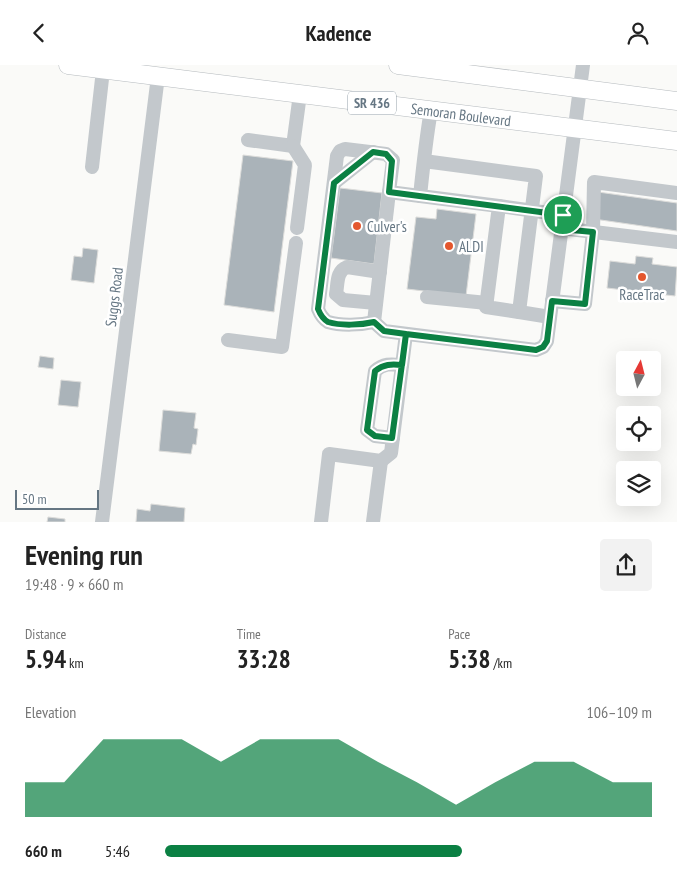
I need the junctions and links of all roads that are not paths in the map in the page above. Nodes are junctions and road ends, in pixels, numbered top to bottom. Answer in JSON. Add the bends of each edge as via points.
{"nodes":[{"id":1,"x":68,"y":65,"type":"edge"},
{"id":2,"x":398,"y":65,"type":"edge"},
{"id":3,"x":583,"y":65,"type":"edge"},
{"id":4,"x":103,"y":69,"type":"junction"},
{"id":5,"x":161,"y":71,"type":"edge"},
{"id":6,"x":580,"y":88,"type":"junction"},
{"id":7,"x":300,"y":94,"type":"junction"},
{"id":8,"x":677,"y":101,"type":"edge"},
{"id":9,"x":430,"y":110,"type":"junction"},
{"id":10,"x":574,"y":128,"type":"junction"},
{"id":11,"x":248,"y":140,"type":"dead end"},
{"id":12,"x":677,"y":141,"type":"edge"},
{"id":13,"x":293,"y":146,"type":"junction"},
{"id":14,"x":373,"y":152,"type":"junction"},
{"id":15,"x":424,"y":161,"type":"junction"},
{"id":16,"x":92,"y":167,"type":"dead end"},
{"id":17,"x":334,"y":183,"type":"junction"},
{"id":18,"x":389,"y":192,"type":"junction"},
{"id":19,"x":677,"y":193,"type":"edge"},
{"id":20,"x":420,"y":196,"type":"junction"},
{"id":21,"x":499,"y":206,"type":"junction"},
{"id":22,"x":532,"y":211,"type":"junction"},
{"id":23,"x":562,"y":222,"type":"junction"},
{"id":24,"x":297,"y":227,"type":"dead end"},
{"id":25,"x":593,"y":232,"type":"junction"},
{"id":26,"x":677,"y":242,"type":"edge"},
{"id":27,"x":296,"y":243,"type":"dead end"},
{"id":28,"x":380,"y":272,"type":"junction"},
{"id":29,"x":427,"y":297,"type":"dead end"},
{"id":30,"x":552,"y":301,"type":"junction"},
{"id":31,"x":376,"y":303,"type":"junction"},
{"id":32,"x":487,"y":303,"type":"junction"},
{"id":33,"x":518,"y":312,"type":"junction"},
{"id":34,"x":550,"y":317,"type":"junction"},
{"id":35,"x":374,"y":322,"type":"junction"},
{"id":36,"x":406,"y":334,"type":"junction"},
{"id":37,"x":228,"y":340,"type":"dead end"},
{"id":38,"x":402,"y":365,"type":"junction"},
{"id":39,"x":392,"y":438,"type":"junction"},
{"id":40,"x":381,"y":461,"type":"junction"},
{"id":41,"x":102,"y":521,"type":"edge"},
{"id":42,"x":321,"y":521,"type":"edge"},
{"id":43,"x":373,"y":521,"type":"edge"}],
"edges":[{"from":1,"to":4,"type":"main road","name":"Semoran Boulevard","number":"SR 436"},
{"from":2,"to":6,"type":"main road"},
{"from":3,"to":6,"type":"street"},
{"from":4,"to":5,"type":"main road","name":"Semoran Boulevard","number":"SR 436"},
{"from":4,"to":16,"type":"street"},
{"from":5,"to":7,"type":"main road","name":"Semoran Boulevard","number":"SR 436"},
{"from":5,"to":41,"type":"street","name":"Suggs Road"},
{"from":6,"to":8,"type":"main road"},
{"from":6,"to":10,"type":"street"},
{"from":7,"to":9,"type":"main road","name":"Semoran Boulevard","number":"SR 436"},
{"from":7,"to":13,"type":"street"},
{"from":9,"to":10,"type":"main road","name":"Semoran Boulevard","number":"SR 436"},
{"from":9,"to":15,"type":"street"},
{"from":10,"to":12,"type":"main road","name":"Semoran Boulevard","number":"SR 436"},
{"from":10,"to":23,"type":"street"},
{"from":11,"to":13,"type":"street"},
{"from":13,"to":24,"type":"street","via":[[305,165]]},
{"from":14,"to":17,"type":"street"},
{"from":14,"to":17,"type":"street","via":[[340,151]]},
{"from":14,"to":18,"type":"street","via":[[386,154],[392,161]]},
{"from":15,"to":20,"type":"street"},
{"from":15,"to":22,"type":"street","via":[[536,175]]},
{"from":17,"to":35,"type":"street","via":[[318,309],[328,321],[360,326]]},
{"from":18,"to":20,"type":"street"},
{"from":18,"to":28,"type":"street"},
{"from":19,"to":25,"type":"street","via":[[594,182]]},
{"from":20,"to":21,"type":"street"},
{"from":21,"to":22,"type":"street"},
{"from":21,"to":32,"type":"street"},
{"from":22,"to":23,"type":"street"},
{"from":22,"to":33,"type":"street"},
{"from":23,"to":25,"type":"street"},
{"from":23,"to":30,"type":"street"},
{"from":25,"to":26,"type":"street"},
{"from":25,"to":30,"type":"street","via":[[585,304]]},
{"from":27,"to":37,"type":"street","via":[[282,347]]},
{"from":28,"to":31,"type":"street"},
{"from":28,"to":31,"type":"street","via":[[346,267],[339,272],[336,294],[343,300]]},
{"from":29,"to":32,"type":"street"},
{"from":30,"to":34,"type":"street"},
{"from":31,"to":35,"type":"street"},
{"from":32,"to":33,"type":"street","via":[[486,307]]},
{"from":33,"to":34,"type":"street"},
{"from":34,"to":36,"type":"street","via":[[547,341],[536,350]]},
{"from":35,"to":36,"type":"street","via":[[384,331]]},
{"from":36,"to":38,"type":"street"},
{"from":38,"to":39,"type":"street"},
{"from":38,"to":39,"type":"street","via":[[388,364],[375,371],[367,430],[375,436]]},
{"from":39,"to":40,"type":"street","via":[[390,453]]},
{"from":40,"to":42,"type":"street","via":[[328,455]]},
{"from":40,"to":43,"type":"street"}]}
